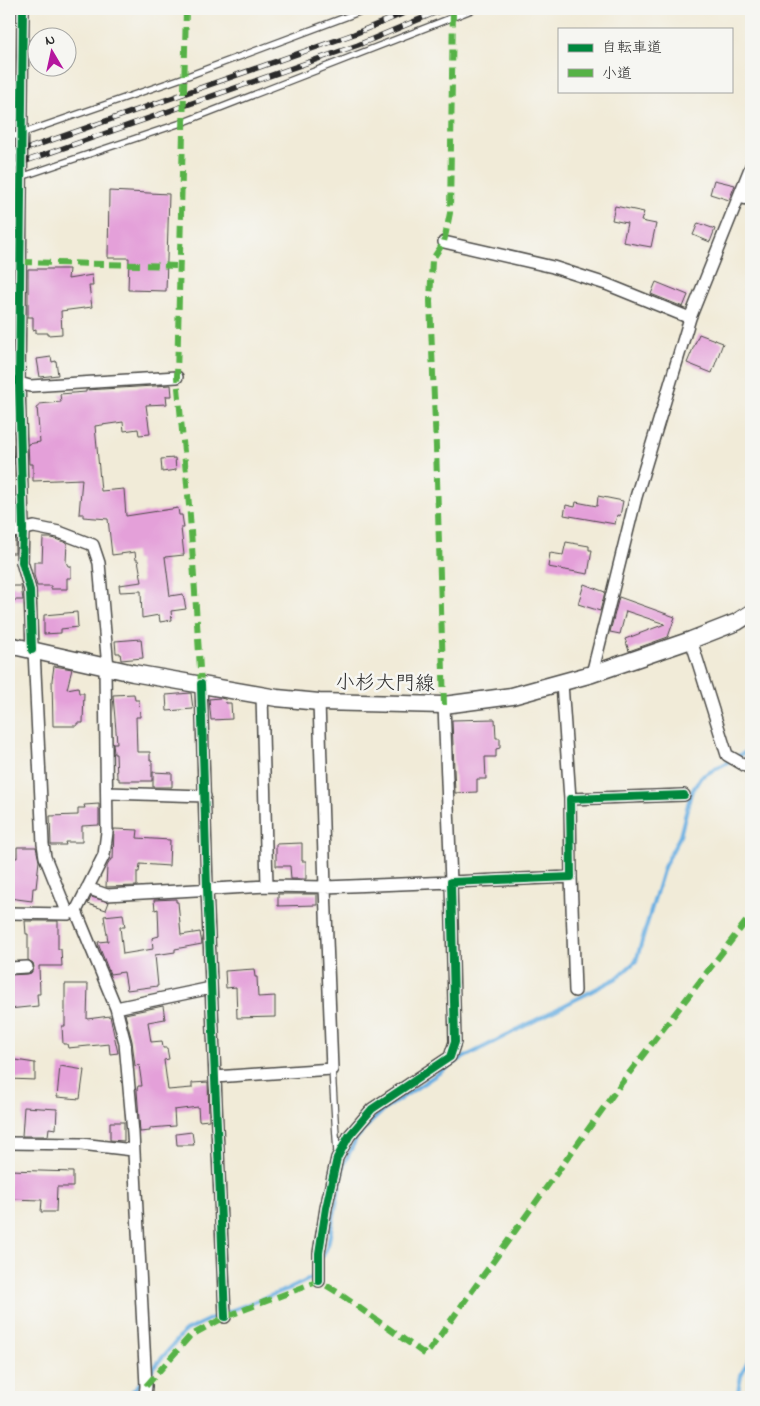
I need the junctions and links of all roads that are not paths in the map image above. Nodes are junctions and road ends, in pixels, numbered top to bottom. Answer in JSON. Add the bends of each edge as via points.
{"nodes":[{"id":1,"x":23,"y":9,"type":"edge"},
{"id":2,"x":367,"y":9,"type":"edge"},
{"id":3,"x":474,"y":9,"type":"edge"},
{"id":4,"x":22,"y":133,"type":"junction"},
{"id":5,"x":9,"y":138,"type":"edge"},
{"id":6,"x":751,"y":166,"type":"edge"},
{"id":7,"x":22,"y":176,"type":"junction"},
{"id":8,"x":9,"y":181,"type":"edge"},
{"id":9,"x":739,"y":197,"type":"junction"},
{"id":10,"x":751,"y":200,"type":"edge"},
{"id":11,"x":444,"y":242,"type":"dead end"},
{"id":12,"x":14,"y":262,"type":"edge"},
{"id":13,"x":690,"y":318,"type":"junction"},
{"id":14,"x":9,"y":370,"type":"edge"},
{"id":15,"x":177,"y":377,"type":"dead end"},
{"id":16,"x":19,"y":383,"type":"junction"},
{"id":17,"x":23,"y":529,"type":"junction"},
{"id":18,"x":9,"y":534,"type":"edge"},
{"id":19,"x":751,"y":613,"type":"edge"},
{"id":20,"x":691,"y":640,"type":"junction"},
{"id":21,"x":9,"y":646,"type":"edge"},
{"id":22,"x":33,"y":650,"type":"junction"},
{"id":23,"x":107,"y":667,"type":"junction"},
{"id":24,"x":592,"y":674,"type":"junction"},
{"id":25,"x":562,"y":682,"type":"junction"},
{"id":26,"x":201,"y":684,"type":"junction"},
{"id":27,"x":262,"y":695,"type":"junction"},
{"id":28,"x":319,"y":702,"type":"junction"},
{"id":29,"x":444,"y":705,"type":"junction"},
{"id":30,"x":751,"y":769,"type":"edge"},
{"id":31,"x":107,"y":793,"type":"junction"},
{"id":32,"x":684,"y":795,"type":"dead end"},
{"id":33,"x":205,"y":796,"type":"junction"},
{"id":34,"x":570,"y":799,"type":"junction"},
{"id":35,"x":571,"y":877,"type":"junction"},
{"id":36,"x":451,"y":882,"type":"junction"},
{"id":37,"x":268,"y":886,"type":"junction"},
{"id":38,"x":325,"y":886,"type":"junction"},
{"id":39,"x":87,"y":888,"type":"junction"},
{"id":40,"x":207,"y":888,"type":"junction"},
{"id":41,"x":72,"y":912,"type":"junction"},
{"id":42,"x":9,"y":913,"type":"edge"},
{"id":43,"x":27,"y":967,"type":"dead end"},
{"id":44,"x":9,"y":968,"type":"edge"},
{"id":45,"x":211,"y":988,"type":"junction"},
{"id":46,"x":575,"y":991,"type":"dead end"},
{"id":47,"x":116,"y":1008,"type":"junction"},
{"id":48,"x":332,"y":1069,"type":"junction"},
{"id":49,"x":215,"y":1076,"type":"junction"},
{"id":50,"x":9,"y":1142,"type":"edge"},
{"id":51,"x":133,"y":1150,"type":"junction"},
{"id":52,"x":337,"y":1158,"type":"junction"},
{"id":53,"x":319,"y":1281,"type":"dead end"},
{"id":54,"x":225,"y":1317,"type":"dead end"},
{"id":55,"x":146,"y":1392,"type":"edge"},
{"id":56,"x":136,"y":1397,"type":"edge"}],
"edges":[{"from":1,"to":4,"type":"street"},
{"from":2,"to":4,"type":"lane"},
{"from":3,"to":7,"type":"lane","via":[[184,122]]},
{"from":4,"to":5,"type":"lane"},
{"from":4,"to":7,"type":"street"},
{"from":6,"to":9,"type":"street"},
{"from":7,"to":8,"type":"lane"},
{"from":7,"to":12,"type":"street"},
{"from":9,"to":10,"type":"street"},
{"from":9,"to":13,"type":"street"},
{"from":11,"to":13,"type":"street","via":[[562,270]]},
{"from":12,"to":16,"type":"street"},
{"from":13,"to":24,"type":"street","via":[[636,497]]},
{"from":14,"to":16,"type":"street"},
{"from":15,"to":16,"type":"street","via":[[30,386]]},
{"from":16,"to":17,"type":"street"},
{"from":17,"to":18,"type":"street"},
{"from":17,"to":22,"type":"street","via":[[22,562],[30,590]]},
{"from":17,"to":23,"type":"street","via":[[34,527],[59,532],[93,545],[98,562]]},
{"from":19,"to":20,"type":"main road","name":"小杉大門線","via":[[738,622]]},
{"from":20,"to":24,"type":"main road","name":"小杉大門線"},
{"from":20,"to":30,"type":"street","via":[[727,755]]},
{"from":21,"to":22,"type":"main road","name":"小杉大門線"},
{"from":22,"to":23,"type":"main road","name":"小杉大門線"},
{"from":22,"to":41,"type":"street","via":[[43,844],[45,857]]},
{"from":23,"to":26,"type":"main road","name":"小杉大門線"},
{"from":23,"to":31,"type":"street"},
{"from":24,"to":25,"type":"main road","name":"小杉大門線"},
{"from":25,"to":29,"type":"main road","name":"小杉大門線","via":[[512,696]]},
{"from":25,"to":34,"type":"street"},
{"from":26,"to":27,"type":"main road","name":"小杉大門線"},
{"from":26,"to":33,"type":"street"},
{"from":27,"to":28,"type":"main road","name":"小杉大門線"},
{"from":27,"to":37,"type":"street"},
{"from":28,"to":29,"type":"main road","name":"小杉大門線"},
{"from":28,"to":38,"type":"street"},
{"from":29,"to":36,"type":"street"},
{"from":31,"to":33,"type":"street"},
{"from":31,"to":39,"type":"street","via":[[104,855]]},
{"from":32,"to":34,"type":"street"},
{"from":33,"to":40,"type":"street"},
{"from":34,"to":35,"type":"street"},
{"from":35,"to":36,"type":"street"},
{"from":35,"to":46,"type":"street"},
{"from":36,"to":38,"type":"street"},
{"from":36,"to":52,"type":"street","via":[[455,1042],[450,1057],[372,1109],[349,1136]]},
{"from":37,"to":38,"type":"street"},
{"from":37,"to":40,"type":"street"},
{"from":38,"to":48,"type":"street"},
{"from":39,"to":40,"type":"street","via":[[107,894]]},
{"from":39,"to":41,"type":"street"},
{"from":40,"to":45,"type":"street"},
{"from":41,"to":42,"type":"street"},
{"from":41,"to":47,"type":"street"},
{"from":43,"to":44,"type":"street"},
{"from":45,"to":47,"type":"street"},
{"from":45,"to":49,"type":"street"},
{"from":47,"to":51,"type":"street","via":[[125,1043]]},
{"from":48,"to":49,"type":"street"},
{"from":48,"to":52,"type":"lane"},
{"from":49,"to":54,"type":"street"},
{"from":50,"to":51,"type":"street","via":[[81,1144]]},
{"from":51,"to":55,"type":"street"},
{"from":52,"to":53,"type":"street","via":[[323,1224]]},
{"from":55,"to":56,"type":"street"}]}
